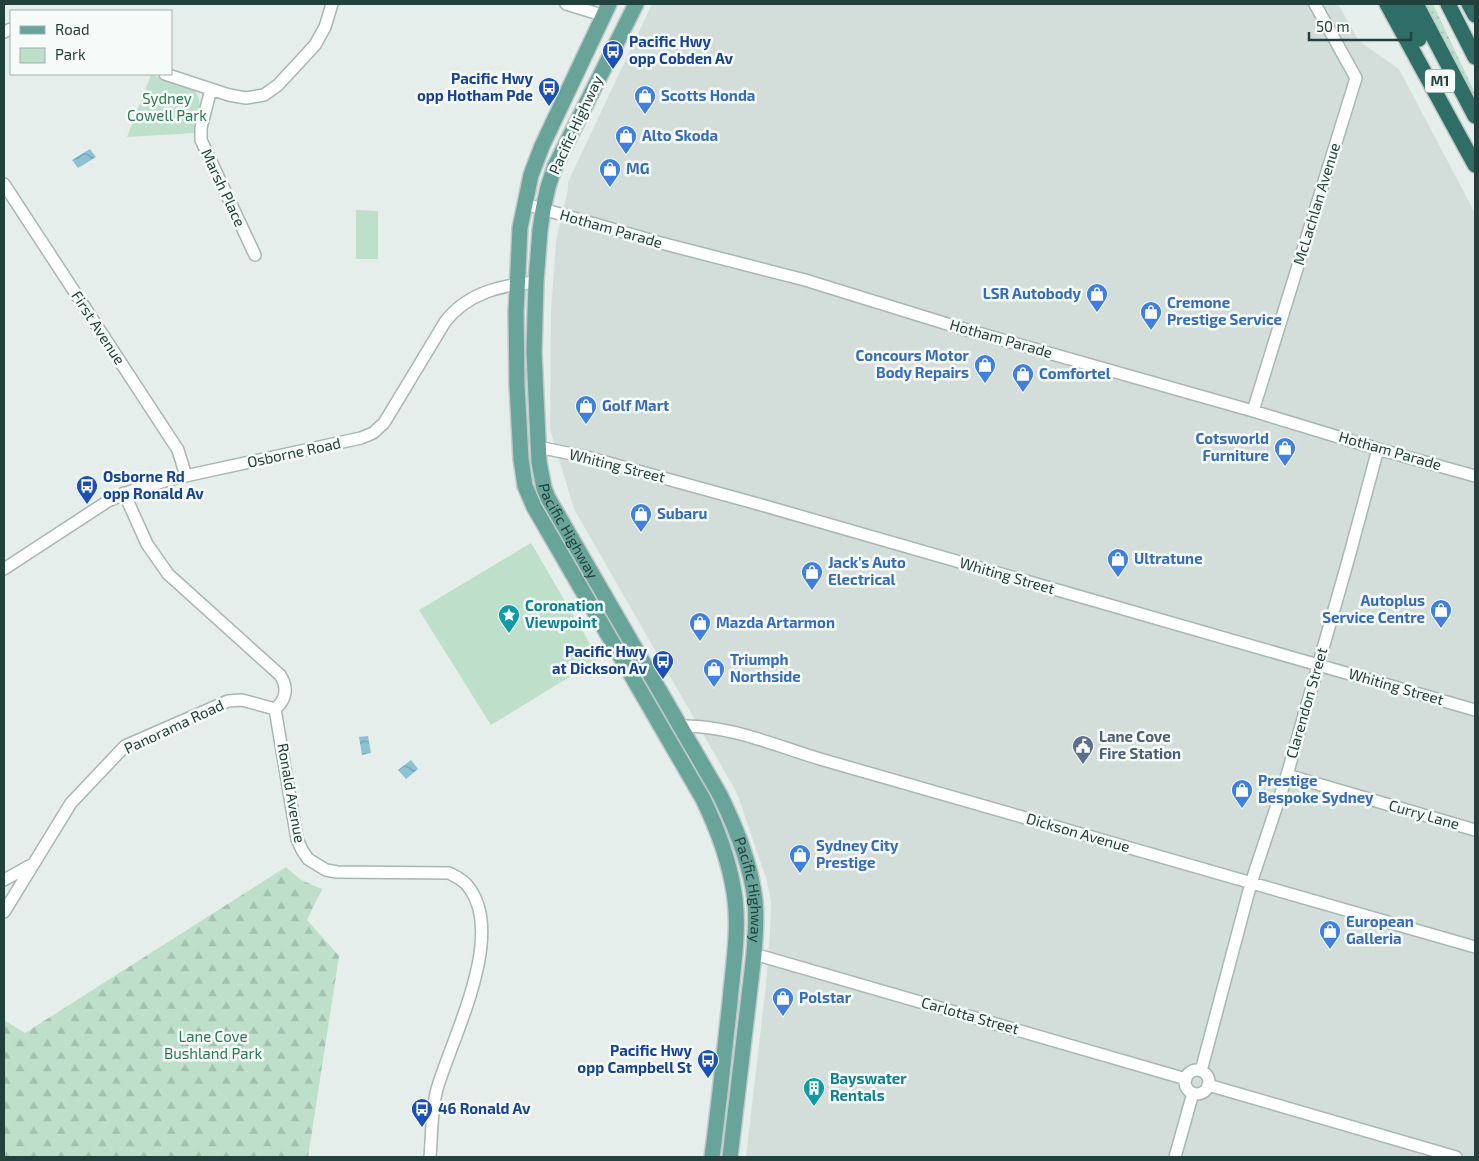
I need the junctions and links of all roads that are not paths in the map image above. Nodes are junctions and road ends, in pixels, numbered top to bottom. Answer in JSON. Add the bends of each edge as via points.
{"nodes":[{"id":1,"x":332,"y":4,"type":"edge"},
{"id":2,"x":566,"y":4,"type":"edge"},
{"id":3,"x":636,"y":4,"type":"edge"},
{"id":4,"x":1315,"y":4,"type":"edge"},
{"id":5,"x":1387,"y":4,"type":"edge"},
{"id":6,"x":1401,"y":4,"type":"edge"},
{"id":7,"x":1416,"y":4,"type":"edge"},
{"id":8,"x":1448,"y":4,"type":"edge"},
{"id":9,"x":1469,"y":4,"type":"edge"},
{"id":10,"x":606,"y":10,"type":"edge"},
{"id":11,"x":1475,"y":15,"type":"edge"},
{"id":12,"x":1475,"y":58,"type":"edge"},
{"id":13,"x":168,"y":75,"type":"edge"},
{"id":14,"x":211,"y":89,"type":"junction"},
{"id":15,"x":1475,"y":116,"type":"edge"},
{"id":16,"x":1474,"y":163,"type":"edge"},
{"id":17,"x":4,"y":184,"type":"edge"},
{"id":18,"x":525,"y":204,"type":"junction"},
{"id":19,"x":543,"y":210,"type":"junction"},
{"id":20,"x":255,"y":255,"type":"dead end"},
{"id":21,"x":536,"y":282,"type":"junction"},
{"id":22,"x":518,"y":284,"type":"junction"},
{"id":23,"x":1253,"y":411,"type":"junction"},
{"id":24,"x":538,"y":447,"type":"junction"},
{"id":25,"x":1378,"y":449,"type":"junction"},
{"id":26,"x":186,"y":476,"type":"junction"},
{"id":27,"x":1475,"y":476,"type":"edge"},
{"id":28,"x":124,"y":493,"type":"junction"},
{"id":29,"x":4,"y":569,"type":"edge"},
{"id":30,"x":1318,"y":665,"type":"junction"},
{"id":31,"x":275,"y":709,"type":"junction"},
{"id":32,"x":1475,"y":710,"type":"edge"},
{"id":33,"x":680,"y":726,"type":"junction"},
{"id":34,"x":1287,"y":775,"type":"junction"},
{"id":35,"x":1475,"y":830,"type":"edge"},
{"id":36,"x":32,"y":865,"type":"junction"},
{"id":37,"x":4,"y":880,"type":"edge"},
{"id":38,"x":1251,"y":883,"type":"junction"},
{"id":39,"x":4,"y":912,"type":"edge"},
{"id":40,"x":1475,"y":947,"type":"edge"},
{"id":41,"x":754,"y":954,"type":"junction"},
{"id":42,"x":1201,"y":1071,"type":"junction"},
{"id":43,"x":1186,"y":1079,"type":"junction"},
{"id":44,"x":1208,"y":1085,"type":"junction"},
{"id":45,"x":1193,"y":1093,"type":"junction"},
{"id":46,"x":430,"y":1157,"type":"edge"},
{"id":47,"x":712,"y":1157,"type":"edge"},
{"id":48,"x":730,"y":1157,"type":"edge"},
{"id":49,"x":1174,"y":1157,"type":"edge"},
{"id":50,"x":1456,"y":1157,"type":"edge"}],
"edges":[{"from":1,"to":14,"type":"street","via":[[325,27],[315,44],[270,92],[246,98]]},
{"from":2,"to":10,"type":"street"},
{"from":3,"to":19,"type":"main road","name":"Pacific Highway","via":[[555,166]]},
{"from":4,"to":23,"type":"street","name":"McLachlan Avenue","via":[[1356,78]]},
{"from":5,"to":16,"type":"highway"},
{"from":6,"to":16,"type":"highway","number":"M1","via":[[1443,86]]},
{"from":7,"to":15,"type":"highway"},
{"from":8,"to":12,"type":"highway"},
{"from":9,"to":11,"type":"highway"},
{"from":10,"to":18,"type":"main road","name":"Pacific Highway","via":[[542,146]]},
{"from":13,"to":14,"type":"street"},
{"from":14,"to":20,"type":"street","name":"Marsh Place","via":[[201,140]]},
{"from":17,"to":26,"type":"street","name":"First Avenue","via":[[178,450]]},
{"from":18,"to":19,"type":"street","name":"Hotham Parade"},
{"from":18,"to":22,"type":"main road","name":"Pacific Highway","via":[[520,228]]},
{"from":19,"to":21,"type":"main road","name":"Pacific Highway"},
{"from":19,"to":23,"type":"street","name":"Hotham Parade","via":[[805,280]]},
{"from":21,"to":22,"type":"street","name":"Osborne Road"},
{"from":21,"to":24,"type":"main road","name":"Pacific Highway","via":[[534,352]]},
{"from":22,"to":26,"type":"street","name":"Osborne Road","via":[[486,292],[451,315],[384,423],[373,433],[340,444]]},
{"from":22,"to":47,"type":"main road","name":"Pacific Highway","via":[[517,385],[525,486],[534,507],[703,799],[732,880],[736,910],[734,955]]},
{"from":23,"to":25,"type":"street","name":"Hotham Parade"},
{"from":24,"to":30,"type":"street","name":"Whiting Street","via":[[758,504]]},
{"from":24,"to":33,"type":"main road","name":"Pacific Highway","via":[[540,471],[548,498]]},
{"from":25,"to":27,"type":"street","name":"Hotham Parade"},
{"from":25,"to":30,"type":"street","name":"Clarendon Street"},
{"from":26,"to":28,"type":"street","name":"Osborne Road"},
{"from":28,"to":29,"type":"street","name":"Osborne Road"},
{"from":28,"to":31,"type":"street","via":[[147,544],[168,574],[280,675],[286,690],[285,697]]},
{"from":30,"to":32,"type":"street","name":"Whiting Street"},
{"from":30,"to":34,"type":"street","name":"Clarendon Street"},
{"from":31,"to":36,"type":"street","name":"Panorama Road","via":[[242,700],[228,701],[125,746],[70,803]]},
{"from":31,"to":46,"type":"street","name":"Ronald Avenue","via":[[294,826],[308,859],[326,870],[337,872],[449,873],[465,882],[475,897],[480,922],[480,957],[435,1097]]},
{"from":33,"to":38,"type":"street","name":"Dickson Avenue","via":[[712,728],[747,736]]},
{"from":33,"to":41,"type":"main road","name":"Pacific Highway","via":[[723,802],[741,846],[754,898]]},
{"from":34,"to":35,"type":"street","name":"Curry Lane"},
{"from":34,"to":38,"type":"street","name":"Clarendon Street"},
{"from":36,"to":37,"type":"street"},
{"from":36,"to":39,"type":"street","name":"Panorama Road"},
{"from":38,"to":40,"type":"street","name":"Dickson Avenue"},
{"from":38,"to":42,"type":"street","name":"Clarendon Street"},
{"from":41,"to":43,"type":"street","name":"Carlotta Street"},
{"from":41,"to":48,"type":"main road","name":"Pacific Highway"},
{"from":42,"to":43,"type":"street","via":[[1190,1072]]},
{"from":42,"to":44,"type":"street","via":[[1207,1076]]},
{"from":43,"to":45,"type":"street","via":[[1186,1087]]},
{"from":44,"to":45,"type":"street","via":[[1204,1091]]},
{"from":44,"to":50,"type":"street"},
{"from":45,"to":49,"type":"street"}]}
